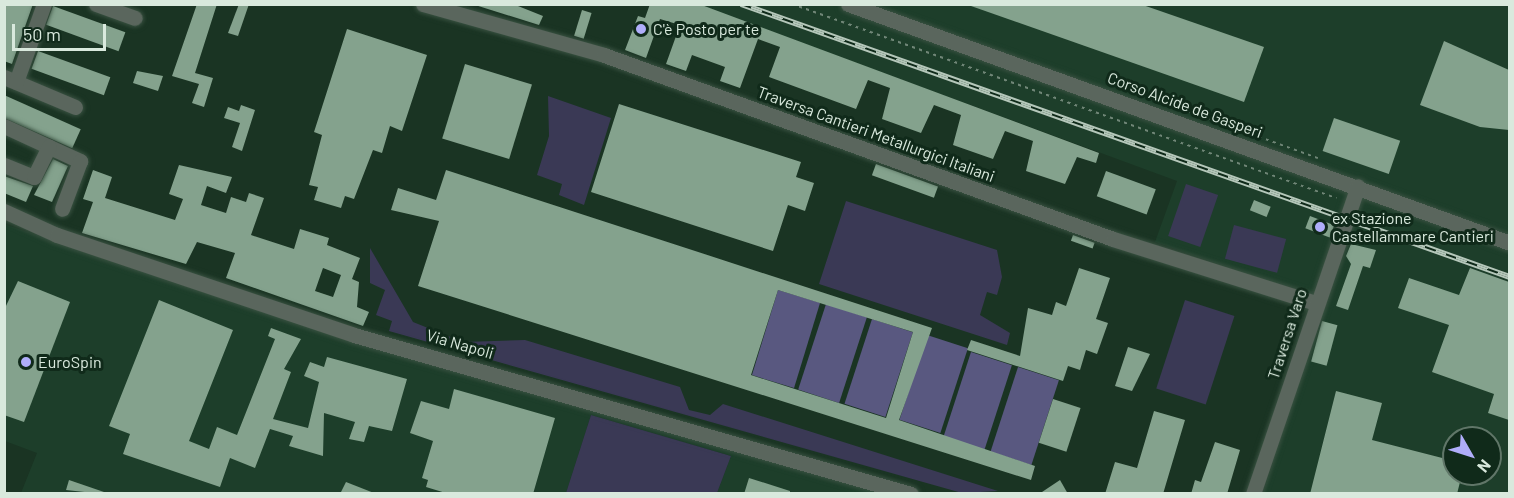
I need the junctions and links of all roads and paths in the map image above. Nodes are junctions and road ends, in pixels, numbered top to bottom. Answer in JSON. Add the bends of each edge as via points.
{"nodes":[{"id":1,"x":44,"y":4,"type":"edge"},
{"id":2,"x":96,"y":4,"type":"edge"},
{"id":3,"x":423,"y":4,"type":"edge"},
{"id":4,"x":792,"y":4,"type":"edge"},
{"id":5,"x":848,"y":4,"type":"edge"},
{"id":6,"x":135,"y":18,"type":"dead end"},
{"id":7,"x":10,"y":79,"type":"edge"},
{"id":8,"x":75,"y":107,"type":"dead end"},
{"id":9,"x":4,"y":126,"type":"edge"},
{"id":10,"x":49,"y":146,"type":"junction"},
{"id":11,"x":4,"y":165,"type":"edge"},
{"id":12,"x":1358,"y":186,"type":"junction"},
{"id":13,"x":1336,"y":198,"type":"dead end"},
{"id":14,"x":62,"y":209,"type":"dead end"},
{"id":15,"x":4,"y":211,"type":"edge"},
{"id":16,"x":1509,"y":243,"type":"edge"},
{"id":17,"x":1316,"y":303,"type":"junction"},
{"id":18,"x":911,"y":494,"type":"edge"},
{"id":19,"x":1253,"y":494,"type":"edge"}],
"edges":[{"from":1,"to":7,"type":"street"},
{"from":2,"to":6,"type":"street"},
{"from":3,"to":17,"type":"street","name":"Traversa Cantieri Metallurgici Italiani","via":[[604,55],[1113,239]]},
{"from":4,"to":13,"type":"path"},
{"from":5,"to":12,"type":"street","name":"Corso Alcide de Gasperi"},
{"from":7,"to":8,"type":"street"},
{"from":9,"to":10,"type":"street"},
{"from":10,"to":11,"type":"street","via":[[34,177]]},
{"from":10,"to":14,"type":"street","via":[[80,161]]},
{"from":12,"to":16,"type":"street","name":"Corso Alcide de Gasperi"},
{"from":12,"to":17,"type":"street","name":"Traversa Varo"},
{"from":15,"to":18,"type":"street","name":"Via Napoli","via":[[57,235],[354,335]]},
{"from":17,"to":19,"type":"street","name":"Traversa Varo"}]}
